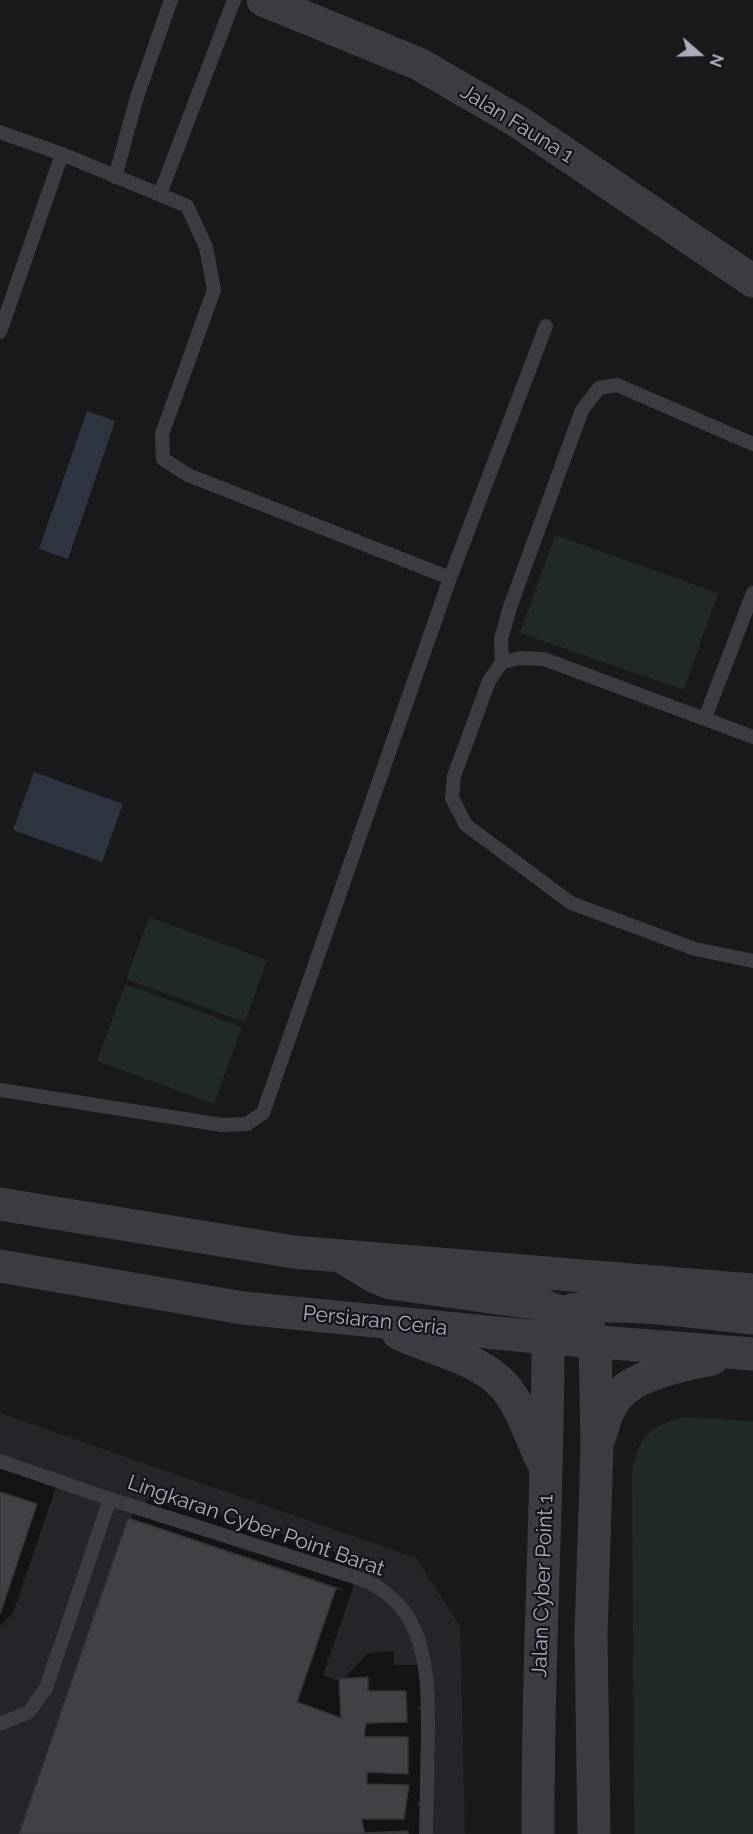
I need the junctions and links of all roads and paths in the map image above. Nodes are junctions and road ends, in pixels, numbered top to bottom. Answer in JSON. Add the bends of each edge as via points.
{"nodes":[{"id":1,"x":171,"y":0,"type":"edge"},
{"id":2,"x":234,"y":0,"type":"edge"},
{"id":3,"x":263,"y":0,"type":"edge"},
{"id":4,"x":0,"y":132,"type":"edge"},
{"id":5,"x":62,"y":154,"type":"junction"},
{"id":6,"x":115,"y":177,"type":"junction"},
{"id":7,"x":160,"y":194,"type":"junction"},
{"id":8,"x":753,"y":282,"type":"edge"},
{"id":9,"x":546,"y":326,"type":"dead end"},
{"id":10,"x":0,"y":332,"type":"edge"},
{"id":11,"x":753,"y":444,"type":"edge"},
{"id":12,"x":450,"y":578,"type":"junction"},
{"id":13,"x":753,"y":593,"type":"edge"},
{"id":14,"x":502,"y":662,"type":"junction"},
{"id":15,"x":705,"y":718,"type":"junction"},
{"id":16,"x":753,"y":737,"type":"edge"},
{"id":17,"x":753,"y":961,"type":"edge"},
{"id":18,"x":0,"y":1090,"type":"edge"},
{"id":19,"x":0,"y":1204,"type":"edge"},
{"id":20,"x":342,"y":1257,"type":"junction"},
{"id":21,"x":0,"y":1266,"type":"edge"},
{"id":22,"x":753,"y":1290,"type":"edge"},
{"id":23,"x":753,"y":1318,"type":"edge"},
{"id":24,"x":374,"y":1322,"type":"junction"},
{"id":25,"x":556,"y":1325,"type":"junction"},
{"id":26,"x":595,"y":1342,"type":"junction"},
{"id":27,"x":750,"y":1353,"type":"edge"},
{"id":28,"x":597,"y":1446,"type":"junction"},
{"id":29,"x":0,"y":1461,"type":"edge"},
{"id":30,"x":548,"y":1472,"type":"junction"},
{"id":31,"x":110,"y":1499,"type":"junction"},
{"id":32,"x":0,"y":1724,"type":"edge"},
{"id":33,"x":426,"y":1834,"type":"edge"},
{"id":34,"x":538,"y":1834,"type":"edge"},
{"id":35,"x":594,"y":1834,"type":"edge"}],
"edges":[{"from":1,"to":6,"type":"lane","via":[[137,97]]},
{"from":2,"to":7,"type":"lane"},
{"from":3,"to":8,"type":"street","name":"Jalan Fauna 1","via":[[419,64],[517,121]]},
{"from":4,"to":5,"type":"lane"},
{"from":5,"to":6,"type":"lane"},
{"from":5,"to":10,"type":"lane"},
{"from":6,"to":7,"type":"lane"},
{"from":7,"to":12,"type":"lane","via":[[187,206],[206,247],[214,290],[162,434],[164,459],[188,475]]},
{"from":9,"to":12,"type":"lane"},
{"from":11,"to":14,"type":"lane","via":[[617,385],[599,388],[582,410],[510,607],[501,639]]},
{"from":12,"to":18,"type":"lane","via":[[262,1113],[247,1124],[222,1125]]},
{"from":13,"to":15,"type":"lane"},
{"from":14,"to":15,"type":"lane","via":[[521,657],[544,660]]},
{"from":14,"to":17,"type":"lane","via":[[489,681],[454,776],[452,798],[466,825],[571,903],[694,949]]},
{"from":15,"to":16,"type":"lane"},
{"from":19,"to":20,"type":"street","via":[[218,1241]]},
{"from":20,"to":22,"type":"street"},
{"from":20,"to":25,"type":"street","via":[[390,1283],[540,1304]]},
{"from":21,"to":24,"type":"street","name":"Persiaran Ceria","via":[[243,1308]]},
{"from":23,"to":25,"type":"street","via":[[591,1307]]},
{"from":24,"to":25,"type":"street","name":"Persiaran Ceria"},
{"from":24,"to":30,"type":"street","via":[[475,1365],[503,1384],[519,1408]]},
{"from":25,"to":26,"type":"street","via":[[589,1330]]},
{"from":25,"to":30,"type":"street","name":"Jalan Cyber Point 1"},
{"from":26,"to":27,"type":"street"},
{"from":26,"to":28,"type":"street"},
{"from":27,"to":28,"type":"street","via":[[655,1374],[626,1388],[612,1404]]},
{"from":28,"to":35,"type":"street","via":[[591,1635]]},
{"from":29,"to":31,"type":"lane","name":"Lingkaran Cyber Point Barat"},
{"from":30,"to":34,"type":"street","name":"Jalan Cyber Point 1"},
{"from":31,"to":32,"type":"lane","name":"Lingkaran Cyber Point Barat","via":[[46,1688],[29,1712]]},
{"from":31,"to":33,"type":"lane","name":"Lingkaran Cyber Point Barat","via":[[358,1578],[378,1585],[394,1598],[409,1618],[425,1658]]}]}
